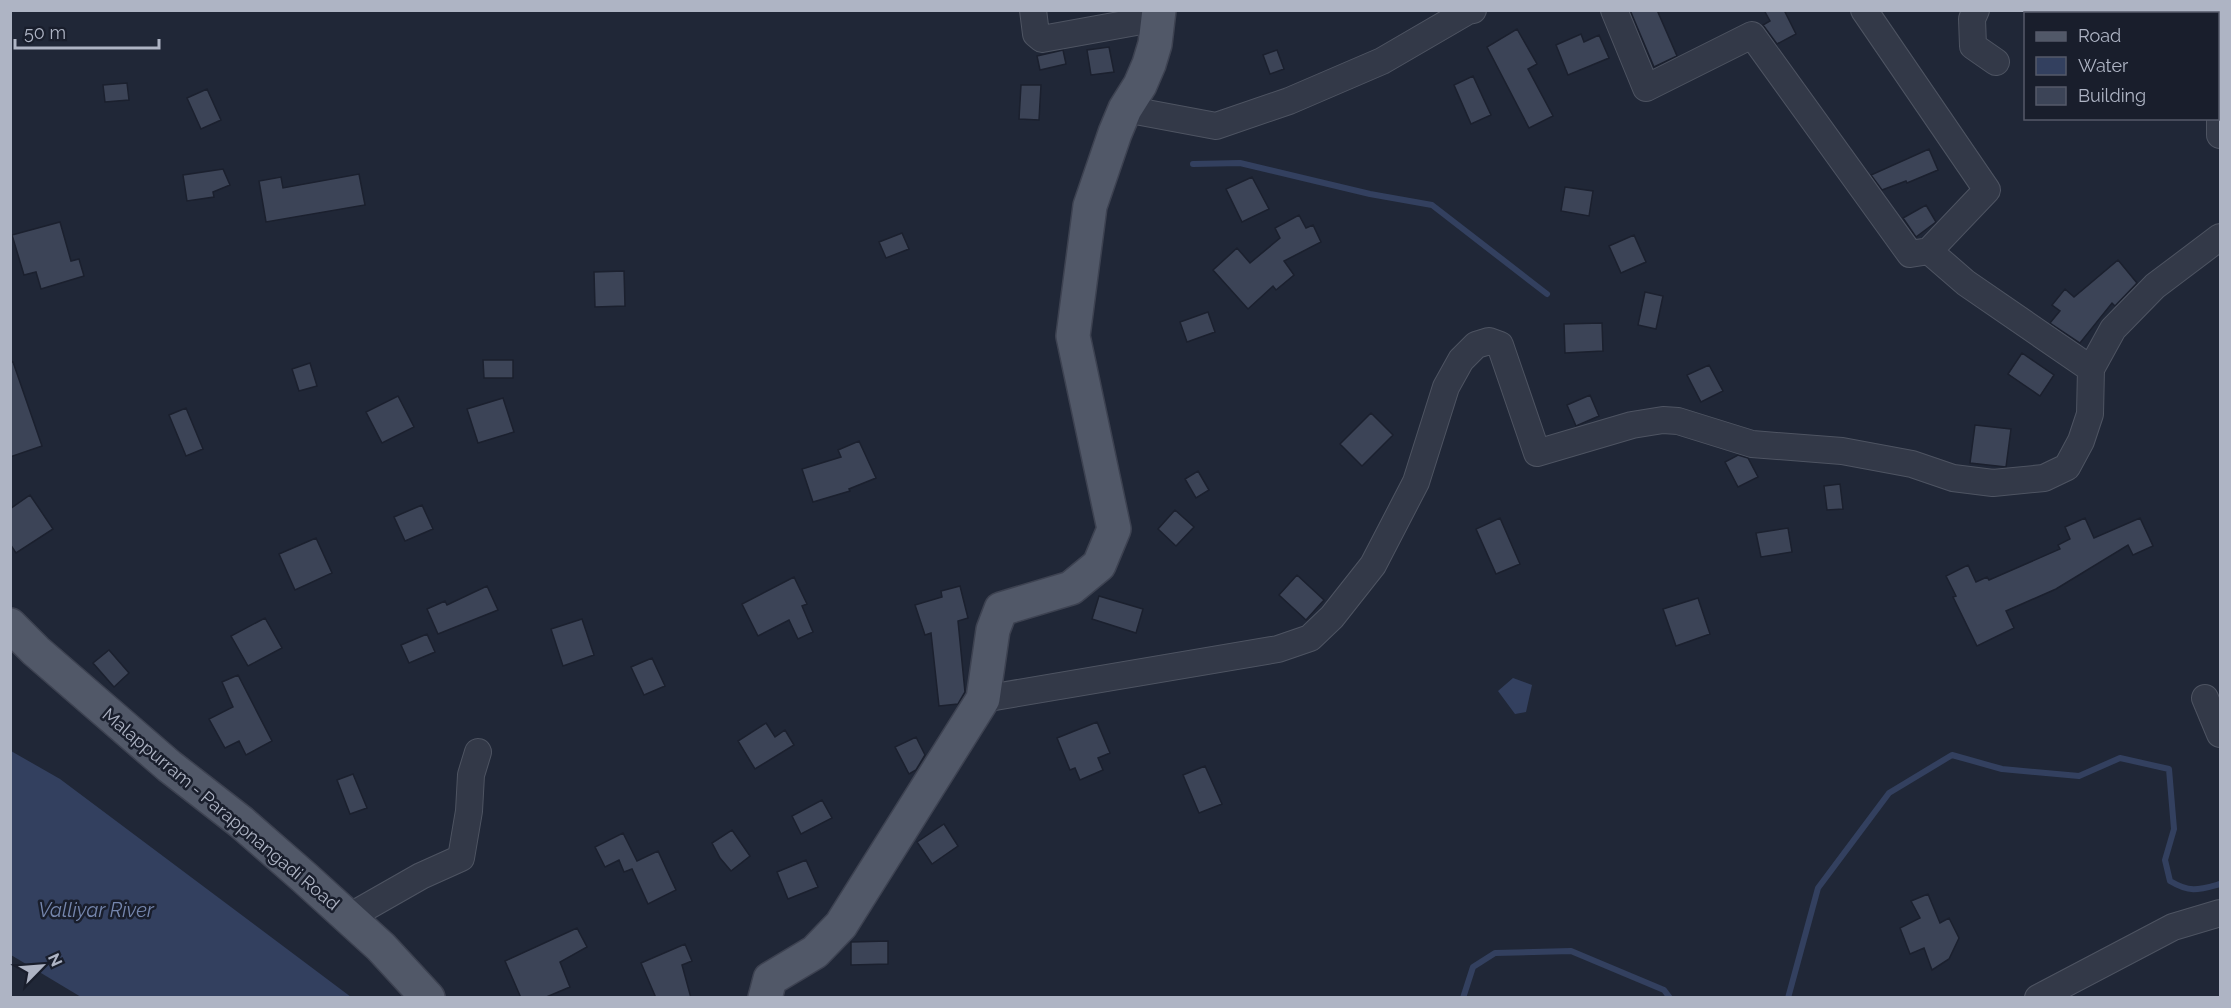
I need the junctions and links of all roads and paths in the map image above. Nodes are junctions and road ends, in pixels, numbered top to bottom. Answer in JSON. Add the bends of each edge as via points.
{"nodes":[{"id":1,"x":1034,"y":10,"type":"edge"},
{"id":2,"x":1614,"y":10,"type":"edge"},
{"id":3,"x":1864,"y":10,"type":"edge"},
{"id":4,"x":1976,"y":10,"type":"edge"},
{"id":5,"x":1469,"y":11,"type":"edge"},
{"id":6,"x":1159,"y":14,"type":"edge"},
{"id":7,"x":1996,"y":62,"type":"dead end"},
{"id":8,"x":2220,"y":90,"type":"edge"},
{"id":9,"x":1125,"y":109,"type":"junction"},
{"id":10,"x":2220,"y":135,"type":"edge"},
{"id":11,"x":2220,"y":237,"type":"edge"},
{"id":12,"x":1929,"y":250,"type":"junction"},
{"id":13,"x":2091,"y":369,"type":"junction"},
{"id":14,"x":10,"y":625,"type":"edge"},
{"id":15,"x":2205,"y":698,"type":"dead end"},
{"id":16,"x":983,"y":699,"type":"junction"},
{"id":17,"x":2220,"y":734,"type":"edge"},
{"id":18,"x":478,"y":752,"type":"dead end"},
{"id":19,"x":2220,"y":912,"type":"edge"},
{"id":20,"x":348,"y":917,"type":"junction"},
{"id":21,"x":428,"y":998,"type":"edge"},
{"id":22,"x":765,"y":998,"type":"edge"},
{"id":23,"x":2038,"y":998,"type":"edge"}],
"edges":[{"from":1,"to":6,"type":"street","via":[[1036,34],[1042,39]]},
{"from":2,"to":12,"type":"street","via":[[1646,88],[1752,35],[1910,254]]},
{"from":3,"to":12,"type":"street","via":[[1987,190]]},
{"from":4,"to":7,"type":"street","via":[[1972,19],[1973,45]]},
{"from":5,"to":9,"type":"street","via":[[1382,61],[1289,101],[1216,126]]},
{"from":6,"to":9,"type":"main road","via":[[1149,64]]},
{"from":8,"to":10,"type":"street"},
{"from":9,"to":16,"type":"main road","via":[[1090,206],[1073,336],[1114,529],[1099,565],[1071,588],[1001,609],[993,630]]},
{"from":11,"to":13,"type":"street","via":[[2155,286],[2113,329]]},
{"from":12,"to":13,"type":"street","via":[[1966,283]]},
{"from":13,"to":16,"type":"street","via":[[2090,414],[2067,467],[2044,478],[1993,483],[1842,451],[1752,444],[1663,420],[1632,425],[1537,453],[1500,345],[1489,341],[1476,345],[1461,360],[1446,387],[1416,482],[1373,565],[1310,638],[1278,649]]},
{"from":14,"to":20,"type":"main road","name":"Malappurram - Parappnangadi Road","via":[[160,759],[241,822]]},
{"from":15,"to":17,"type":"street"},
{"from":16,"to":22,"type":"main road","via":[[840,925],[815,952],[770,979]]},
{"from":18,"to":20,"type":"street","via":[[471,775],[461,858]]},
{"from":19,"to":23,"type":"street","via":[[2173,927]]},
{"from":20,"to":21,"type":"main road","name":"Malappurram - Parappnangadi Road"}]}
